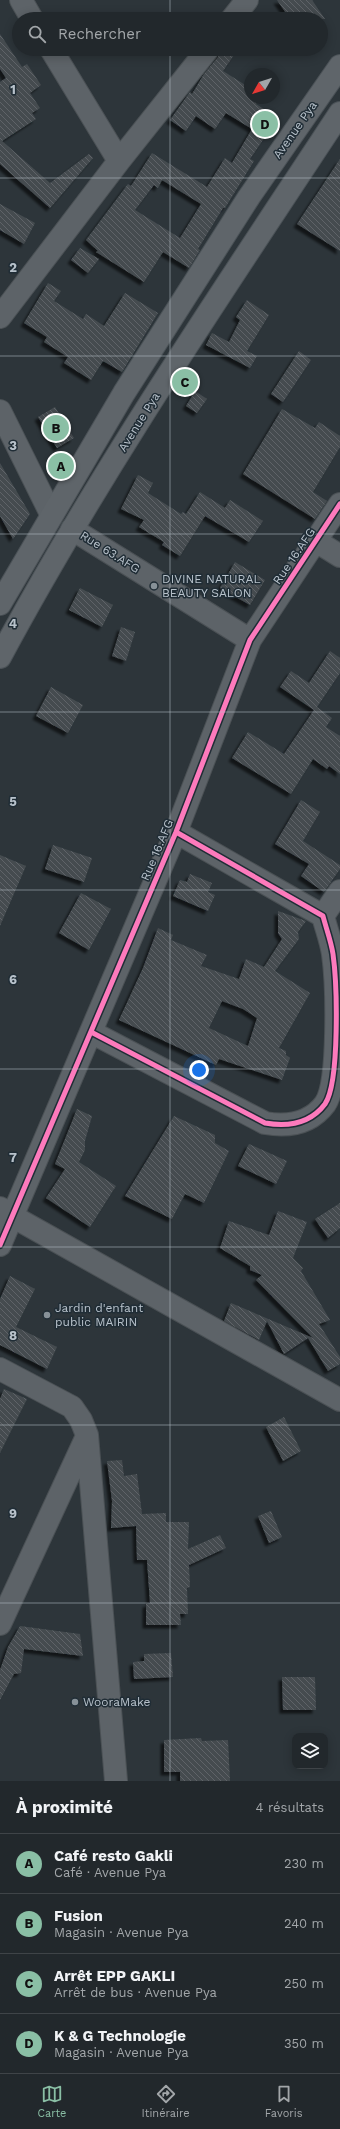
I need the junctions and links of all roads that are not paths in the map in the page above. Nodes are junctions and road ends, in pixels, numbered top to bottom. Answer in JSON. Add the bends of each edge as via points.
{"nodes":[{"id":1,"x":21,"y":0,"type":"edge"},
{"id":2,"x":247,"y":0,"type":"edge"},
{"id":3,"x":28,"y":12,"type":"edge"},
{"id":4,"x":238,"y":12,"type":"edge"},
{"id":5,"x":54,"y":56,"type":"edge"},
{"id":6,"x":202,"y":56,"type":"edge"},
{"id":7,"x":340,"y":66,"type":"edge"},
{"id":8,"x":340,"y":113,"type":"edge"},
{"id":9,"x":119,"y":161,"type":"junction"},
{"id":10,"x":0,"y":317,"type":"edge"},
{"id":11,"x":0,"y":412,"type":"edge"},
{"id":12,"x":340,"y":504,"type":"edge"},
{"id":13,"x":51,"y":514,"type":"junction"},
{"id":14,"x":72,"y":529,"type":"junction"},
{"id":15,"x":316,"y":542,"type":"junction"},
{"id":16,"x":340,"y":556,"type":"edge"},
{"id":17,"x":0,"y":604,"type":"edge"},
{"id":18,"x":250,"y":640,"type":"junction"},
{"id":19,"x":0,"y":657,"type":"edge"},
{"id":20,"x":176,"y":832,"type":"junction"},
{"id":21,"x":340,"y":891,"type":"edge"},
{"id":22,"x":323,"y":916,"type":"junction"},
{"id":23,"x":91,"y":1032,"type":"junction"},
{"id":24,"x":6,"y":1212,"type":"edge"},
{"id":25,"x":0,"y":1245,"type":"edge"},
{"id":26,"x":0,"y":1369,"type":"edge"},
{"id":27,"x":340,"y":1400,"type":"edge"},
{"id":28,"x":87,"y":1435,"type":"junction"},
{"id":29,"x":0,"y":1624,"type":"edge"},
{"id":30,"x":116,"y":1781,"type":"edge"}],
"edges":[{"from":1,"to":3,"type":"street"},
{"from":2,"to":4,"type":"street"},
{"from":5,"to":9,"type":"street"},
{"from":6,"to":9,"type":"street"},
{"from":7,"to":13,"type":"main road","name":"Avenue Pya","via":[[249,197],[99,433]]},
{"from":8,"to":14,"type":"main road","name":"Avenue Pya"},
{"from":9,"to":10,"type":"street"},
{"from":11,"to":13,"type":"street"},
{"from":12,"to":15,"type":"street","name":"Rue 16.AFG"},
{"from":13,"to":14,"type":"main road"},
{"from":13,"to":17,"type":"main road","name":"Avenue Pya"},
{"from":14,"to":18,"type":"street","name":"Rue 63.AFG"},
{"from":14,"to":19,"type":"main road","name":"Avenue Pya"},
{"from":15,"to":16,"type":"street"},
{"from":15,"to":18,"type":"street","name":"Rue 16.AFG"},
{"from":18,"to":20,"type":"street","name":"Rue 16.AFG"},
{"from":20,"to":22,"type":"street"},
{"from":20,"to":23,"type":"street","name":"Rue 16.AFG"},
{"from":21,"to":22,"type":"street"},
{"from":22,"to":23,"type":"street","via":[[333,954],[337,1032],[334,1074],[332,1088],[325,1104],[298,1123],[281,1126],[265,1123]]},
{"from":23,"to":24,"type":"street","name":"Rue 16.AFG"},
{"from":24,"to":25,"type":"street","name":"Rue 16.AFG"},
{"from":24,"to":27,"type":"street"},
{"from":26,"to":28,"type":"street","via":[[72,1407]]},
{"from":28,"to":29,"type":"street"},
{"from":28,"to":30,"type":"street"}]}
